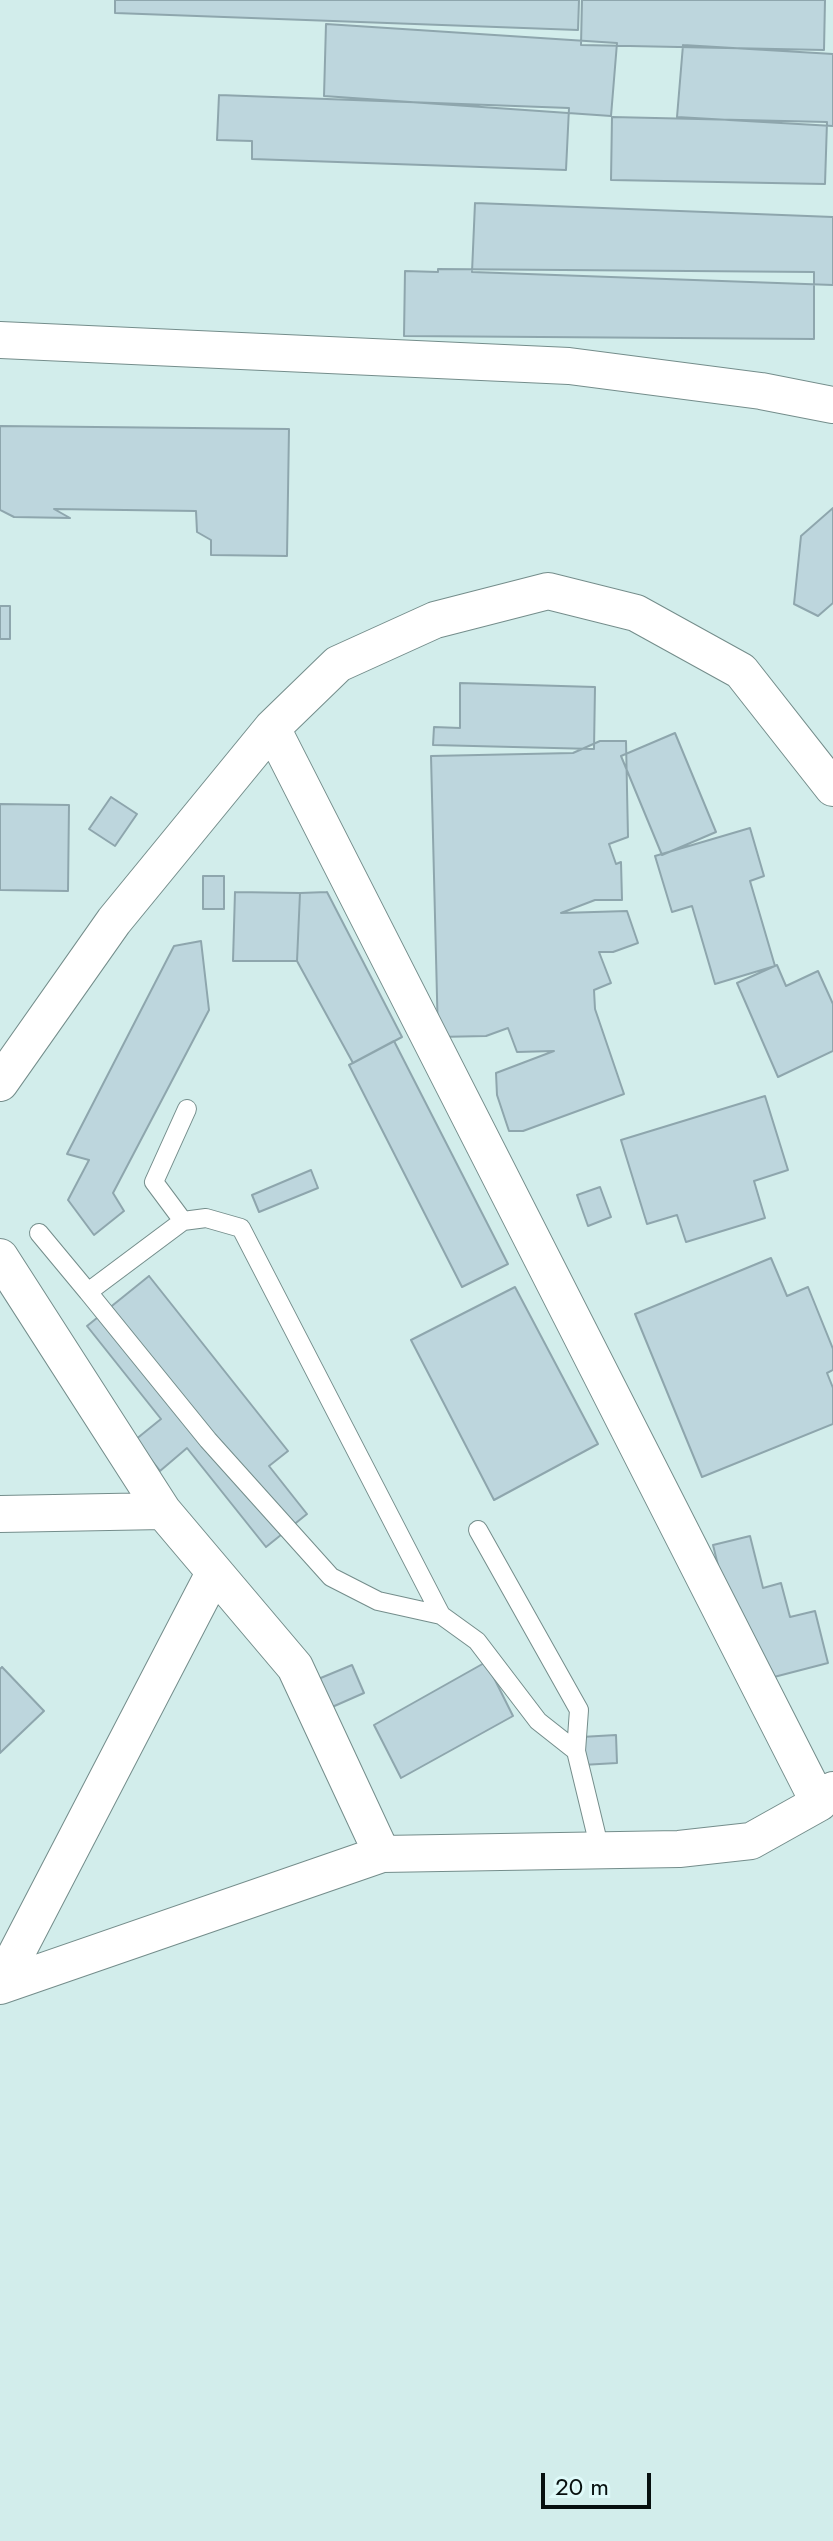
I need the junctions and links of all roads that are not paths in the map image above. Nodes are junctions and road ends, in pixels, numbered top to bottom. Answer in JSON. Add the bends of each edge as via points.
{"nodes":[{"id":1,"x":0,"y":340,"type":"edge"},
{"id":2,"x":833,"y":405,"type":"edge"},
{"id":3,"x":272,"y":728,"type":"junction"},
{"id":4,"x":833,"y":788,"type":"edge"},
{"id":5,"x":0,"y":1083,"type":"edge"},
{"id":6,"x":187,"y":1109,"type":"dead end"},
{"id":7,"x":183,"y":1221,"type":"junction"},
{"id":8,"x":39,"y":1233,"type":"dead end"},
{"id":9,"x":0,"y":1257,"type":"edge"},
{"id":10,"x":88,"y":1292,"type":"junction"},
{"id":11,"x":163,"y":1511,"type":"junction"},
{"id":12,"x":0,"y":1514,"type":"edge"},
{"id":13,"x":478,"y":1530,"type":"dead end"},
{"id":14,"x":214,"y":1573,"type":"junction"},
{"id":15,"x":441,"y":1615,"type":"junction"},
{"id":16,"x":576,"y":1751,"type":"junction"},
{"id":17,"x":826,"y":1797,"type":"edge"},
{"id":18,"x":600,"y":1850,"type":"junction"},
{"id":19,"x":382,"y":1854,"type":"junction"},
{"id":20,"x":0,"y":1985,"type":"edge"}],
"edges":[{"from":1,"to":2,"type":"street","via":[[569,366]]},
{"from":3,"to":4,"type":"street","via":[[338,664],[435,620],[548,591],[636,613],[741,671]]},
{"from":3,"to":5,"type":"street","via":[[114,921]]},
{"from":3,"to":17,"type":"street"},
{"from":6,"to":7,"type":"lane","via":[[154,1182]]},
{"from":7,"to":10,"type":"lane"},
{"from":7,"to":15,"type":"lane","via":[[206,1218],[241,1228]]},
{"from":8,"to":10,"type":"lane"},
{"from":9,"to":11,"type":"street"},
{"from":10,"to":15,"type":"lane","via":[[208,1440],[331,1577],[378,1601]]},
{"from":11,"to":12,"type":"street"},
{"from":11,"to":14,"type":"street"},
{"from":13,"to":16,"type":"lane","via":[[579,1710]]},
{"from":14,"to":19,"type":"street","via":[[295,1667]]},
{"from":14,"to":20,"type":"street"},
{"from":15,"to":16,"type":"lane","via":[[477,1641],[538,1721]]},
{"from":16,"to":18,"type":"lane"},
{"from":17,"to":18,"type":"street","via":[[751,1841]]},
{"from":18,"to":19,"type":"street"},
{"from":19,"to":20,"type":"street"}]}
